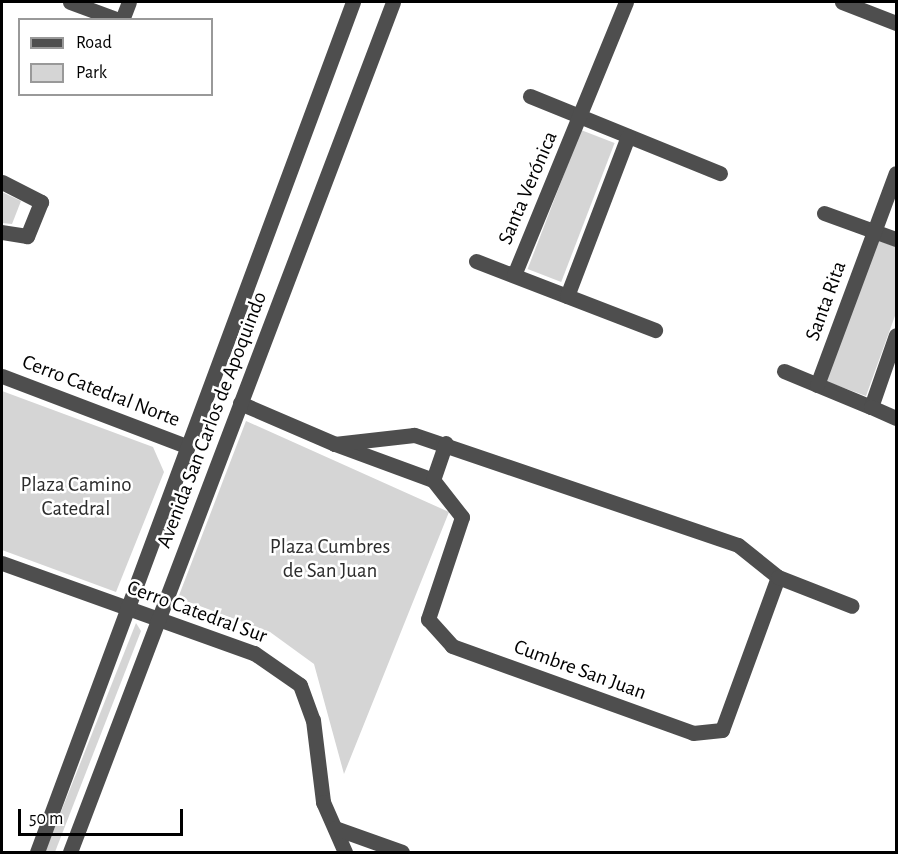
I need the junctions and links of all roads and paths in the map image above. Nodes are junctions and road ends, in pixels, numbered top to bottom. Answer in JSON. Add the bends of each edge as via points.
{"nodes":[{"id":1,"x":70,"y":2,"type":"edge"},
{"id":2,"x":129,"y":2,"type":"edge"},
{"id":3,"x":353,"y":2,"type":"edge"},
{"id":4,"x":393,"y":2,"type":"edge"},
{"id":5,"x":626,"y":2,"type":"edge"},
{"id":6,"x":842,"y":2,"type":"edge"},
{"id":7,"x":114,"y":18,"type":"edge"},
{"id":8,"x":121,"y":18,"type":"edge"},
{"id":9,"x":897,"y":23,"type":"edge"},
{"id":10,"x":530,"y":96,"type":"dead end"},
{"id":11,"x":581,"y":117,"type":"junction"},
{"id":12,"x":628,"y":136,"type":"junction"},
{"id":13,"x":720,"y":173,"type":"dead end"},
{"id":14,"x":897,"y":173,"type":"edge"},
{"id":15,"x":2,"y":182,"type":"edge"},
{"id":16,"x":824,"y":213,"type":"dead end"},
{"id":17,"x":873,"y":230,"type":"junction"},
{"id":18,"x":2,"y":232,"type":"edge"},
{"id":19,"x":897,"y":239,"type":"edge"},
{"id":20,"x":476,"y":261,"type":"dead end"},
{"id":21,"x":514,"y":275,"type":"junction"},
{"id":22,"x":567,"y":296,"type":"junction"},
{"id":23,"x":655,"y":330,"type":"dead end"},
{"id":24,"x":897,"y":335,"type":"edge"},
{"id":25,"x":784,"y":371,"type":"dead end"},
{"id":26,"x":2,"y":376,"type":"edge"},
{"id":27,"x":817,"y":385,"type":"junction"},
{"id":28,"x":240,"y":403,"type":"junction"},
{"id":29,"x":871,"y":407,"type":"junction"},
{"id":30,"x":897,"y":418,"type":"edge"},
{"id":31,"x":446,"y":443,"type":"junction"},
{"id":32,"x":335,"y":444,"type":"junction"},
{"id":33,"x":186,"y":446,"type":"junction"},
{"id":34,"x":433,"y":480,"type":"junction"},
{"id":35,"x":2,"y":563,"type":"edge"},
{"id":36,"x":778,"y":577,"type":"junction"},
{"id":37,"x":852,"y":606,"type":"dead end"},
{"id":38,"x":128,"y":608,"type":"junction"},
{"id":39,"x":159,"y":619,"type":"junction"},
{"id":40,"x":335,"y":828,"type":"junction"},
{"id":41,"x":36,"y":852,"type":"edge"},
{"id":42,"x":70,"y":852,"type":"edge"},
{"id":43,"x":345,"y":852,"type":"edge"},
{"id":44,"x":402,"y":852,"type":"edge"}],
"edges":[{"from":1,"to":7,"type":"street"},
{"from":2,"to":8,"type":"street"},
{"from":3,"to":33,"type":"street","name":"Avenida San Carlos de Apoquindo"},
{"from":4,"to":28,"type":"street","name":"Avenida San Carlos de Apoquindo"},
{"from":5,"to":11,"type":"street","name":"Santa Verónica"},
{"from":6,"to":9,"type":"street"},
{"from":10,"to":11,"type":"street","name":"Santa Verónica"},
{"from":11,"to":12,"type":"street","name":"Santa Verónica"},
{"from":11,"to":21,"type":"street","name":"Santa Verónica"},
{"from":12,"to":13,"type":"street","name":"Santa Verónica"},
{"from":12,"to":22,"type":"street"},
{"from":14,"to":17,"type":"street","name":"Santa Rita"},
{"from":15,"to":18,"type":"street","via":[[41,202],[27,236]]},
{"from":16,"to":17,"type":"street"},
{"from":17,"to":19,"type":"street"},
{"from":17,"to":27,"type":"street","name":"Santa Rita"},
{"from":20,"to":21,"type":"street","name":"Santa Verónica"},
{"from":21,"to":22,"type":"street","name":"Santa Verónica"},
{"from":22,"to":23,"type":"street","name":"Santa Verónica"},
{"from":24,"to":29,"type":"street"},
{"from":25,"to":27,"type":"street"},
{"from":26,"to":33,"type":"street","name":"Cerro Catedral Norte"},
{"from":27,"to":29,"type":"street"},
{"from":28,"to":32,"type":"street"},
{"from":28,"to":39,"type":"street","name":"Avenida San Carlos de Apoquindo"},
{"from":29,"to":30,"type":"street"},
{"from":31,"to":32,"type":"street","via":[[414,435]]},
{"from":31,"to":34,"type":"street"},
{"from":31,"to":36,"type":"street","via":[[738,545]]},
{"from":32,"to":34,"type":"street"},
{"from":33,"to":38,"type":"street","name":"Avenida San Carlos de Apoquindo"},
{"from":34,"to":36,"type":"street","name":"Cumbre San Juan","via":[[462,517],[428,619],[452,646],[693,734],[722,730]]},
{"from":35,"to":38,"type":"street","name":"Cerro Catedral Sur"},
{"from":36,"to":37,"type":"street"},
{"from":38,"to":39,"type":"street","name":"Cerro Catedral Sur"},
{"from":38,"to":41,"type":"street","name":"Avenida San Carlos de Apoquindo"},
{"from":39,"to":40,"type":"street","name":"Cerro Catedral Sur","via":[[255,653],[300,685],[314,720],[323,802]]},
{"from":39,"to":42,"type":"street","name":"Avenida San Carlos de Apoquindo"},
{"from":40,"to":43,"type":"street","name":"Cerro Catedral Sur"},
{"from":40,"to":44,"type":"street"}]}
